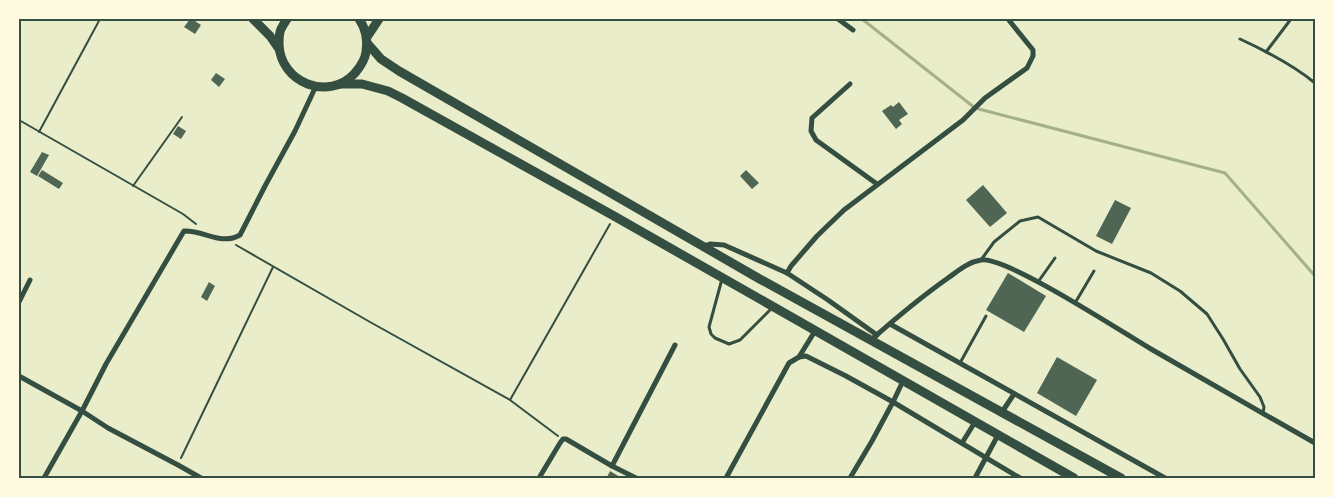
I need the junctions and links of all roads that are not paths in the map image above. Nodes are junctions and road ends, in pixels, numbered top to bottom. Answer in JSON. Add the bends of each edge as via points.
{"nodes":[{"id":1,"x":253,"y":19,"type":"edge"},
{"id":2,"x":288,"y":19,"type":"edge"},
{"id":3,"x":359,"y":19,"type":"edge"},
{"id":4,"x":378,"y":19,"type":"edge"},
{"id":5,"x":838,"y":19,"type":"edge"},
{"id":6,"x":1008,"y":19,"type":"edge"},
{"id":7,"x":1291,"y":19,"type":"edge"},
{"id":8,"x":853,"y":30,"type":"dead end"},
{"id":9,"x":1240,"y":39,"type":"dead end"},
{"id":10,"x":367,"y":40,"type":"junction"},
{"id":11,"x":279,"y":49,"type":"junction"},
{"id":12,"x":1266,"y":52,"type":"junction"},
{"id":13,"x":340,"y":84,"type":"junction"},
{"id":14,"x":850,"y":84,"type":"dead end"},
{"id":15,"x":1315,"y":84,"type":"edge"},
{"id":16,"x":316,"y":86,"type":"junction"},
{"id":17,"x":876,"y":184,"type":"junction"},
{"id":18,"x":703,"y":246,"type":"junction"},
{"id":19,"x":1055,"y":258,"type":"dead end"},
{"id":20,"x":980,"y":260,"type":"junction"},
{"id":21,"x":1094,"y":271,"type":"dead end"},
{"id":22,"x":787,"y":273,"type":"junction"},
{"id":23,"x":722,"y":278,"type":"junction"},
{"id":24,"x":30,"y":280,"type":"dead end"},
{"id":25,"x":1038,"y":282,"type":"junction"},
{"id":26,"x":19,"y":302,"type":"edge"},
{"id":27,"x":1075,"y":303,"type":"junction"},
{"id":28,"x":773,"y":307,"type":"junction"},
{"id":29,"x":986,"y":316,"type":"dead end"},
{"id":30,"x":890,"y":324,"type":"junction"},
{"id":31,"x":815,"y":331,"type":"junction"},
{"id":32,"x":874,"y":338,"type":"junction"},
{"id":33,"x":675,"y":345,"type":"dead end"},
{"id":34,"x":800,"y":357,"type":"junction"},
{"id":35,"x":960,"y":363,"type":"junction"},
{"id":36,"x":19,"y":376,"type":"edge"},
{"id":37,"x":903,"y":381,"type":"junction"},
{"id":38,"x":1014,"y":394,"type":"junction"},
{"id":39,"x":892,"y":402,"type":"junction"},
{"id":40,"x":82,"y":411,"type":"junction"},
{"id":41,"x":1002,"y":412,"type":"junction"},
{"id":42,"x":1263,"y":413,"type":"junction"},
{"id":43,"x":975,"y":422,"type":"junction"},
{"id":44,"x":998,"y":435,"type":"junction"},
{"id":45,"x":962,"y":443,"type":"junction"},
{"id":46,"x":1315,"y":443,"type":"edge"},
{"id":47,"x":986,"y":457,"type":"junction"},
{"id":48,"x":612,"y":466,"type":"junction"},
{"id":49,"x":44,"y":478,"type":"edge"},
{"id":50,"x":200,"y":478,"type":"edge"},
{"id":51,"x":539,"y":478,"type":"edge"},
{"id":52,"x":636,"y":478,"type":"edge"},
{"id":53,"x":726,"y":478,"type":"edge"},
{"id":54,"x":850,"y":478,"type":"edge"},
{"id":55,"x":974,"y":478,"type":"edge"},
{"id":56,"x":1020,"y":478,"type":"edge"},
{"id":57,"x":1074,"y":478,"type":"edge"},
{"id":58,"x":1120,"y":478,"type":"edge"},
{"id":59,"x":1166,"y":478,"type":"edge"}],
"edges":[{"from":1,"to":11,"type":"main road"},
{"from":2,"to":11,"type":"main road","via":[[281,30]]},
{"from":3,"to":10,"type":"main road"},
{"from":4,"to":10,"type":"main road"},
{"from":5,"to":8,"type":"street"},
{"from":6,"to":17,"type":"street","via":[[1033,50],[1032,61],[1027,68]]},
{"from":7,"to":12,"type":"lane"},
{"from":9,"to":12,"type":"lane"},
{"from":10,"to":13,"type":"main road","via":[[360,68]]},
{"from":10,"to":18,"type":"main road","via":[[381,59],[399,71]]},
{"from":11,"to":16,"type":"main road","via":[[286,68],[293,76]]},
{"from":12,"to":15,"type":"lane"},
{"from":13,"to":16,"type":"main road"},
{"from":13,"to":23,"type":"main road","via":[[362,84],[402,98]]},
{"from":14,"to":17,"type":"street","via":[[812,118],[811,131],[816,140]]},
{"from":16,"to":40,"type":"street","via":[[240,235],[227,240],[193,230],[184,231]]},
{"from":17,"to":22,"type":"street","via":[[817,236]]},
{"from":18,"to":22,"type":"street","via":[[724,245]]},
{"from":18,"to":32,"type":"main road"},
{"from":19,"to":25,"type":"lane"},
{"from":20,"to":25,"type":"street","via":[[989,260]]},
{"from":20,"to":30,"type":"street","via":[[952,274]]},
{"from":20,"to":42,"type":"lane","via":[[994,242],[1020,221],[1038,217],[1096,250],[1151,272],[1207,314],[1260,397]]},
{"from":21,"to":27,"type":"lane"},
{"from":22,"to":32,"type":"street","via":[[828,300]]},
{"from":23,"to":28,"type":"main road"},
{"from":23,"to":28,"type":"lane","via":[[709,327],[715,338],[729,344],[740,340]]},
{"from":24,"to":26,"type":"street"},
{"from":25,"to":27,"type":"street"},
{"from":27,"to":42,"type":"street"},
{"from":28,"to":31,"type":"main road"},
{"from":29,"to":35,"type":"lane"},
{"from":30,"to":32,"type":"street"},
{"from":30,"to":35,"type":"street"},
{"from":31,"to":34,"type":"street"},
{"from":31,"to":37,"type":"main road"},
{"from":32,"to":41,"type":"main road"},
{"from":33,"to":48,"type":"street"},
{"from":34,"to":39,"type":"street","via":[[816,360]]},
{"from":34,"to":53,"type":"street","via":[[789,363]]},
{"from":35,"to":38,"type":"street"},
{"from":36,"to":40,"type":"street"},
{"from":37,"to":39,"type":"street"},
{"from":37,"to":43,"type":"main road"},
{"from":38,"to":41,"type":"street"},
{"from":38,"to":59,"type":"street"},
{"from":39,"to":45,"type":"street"},
{"from":39,"to":54,"type":"street"},
{"from":40,"to":49,"type":"street"},
{"from":40,"to":50,"type":"street"},
{"from":41,"to":58,"type":"main road"},
{"from":42,"to":46,"type":"street"},
{"from":43,"to":44,"type":"main road"},
{"from":43,"to":45,"type":"street"},
{"from":44,"to":47,"type":"street"},
{"from":44,"to":57,"type":"main road"},
{"from":45,"to":47,"type":"street"},
{"from":47,"to":55,"type":"street"},
{"from":47,"to":56,"type":"street"},
{"from":48,"to":51,"type":"street","via":[[563,439]]},
{"from":48,"to":52,"type":"street"}]}
